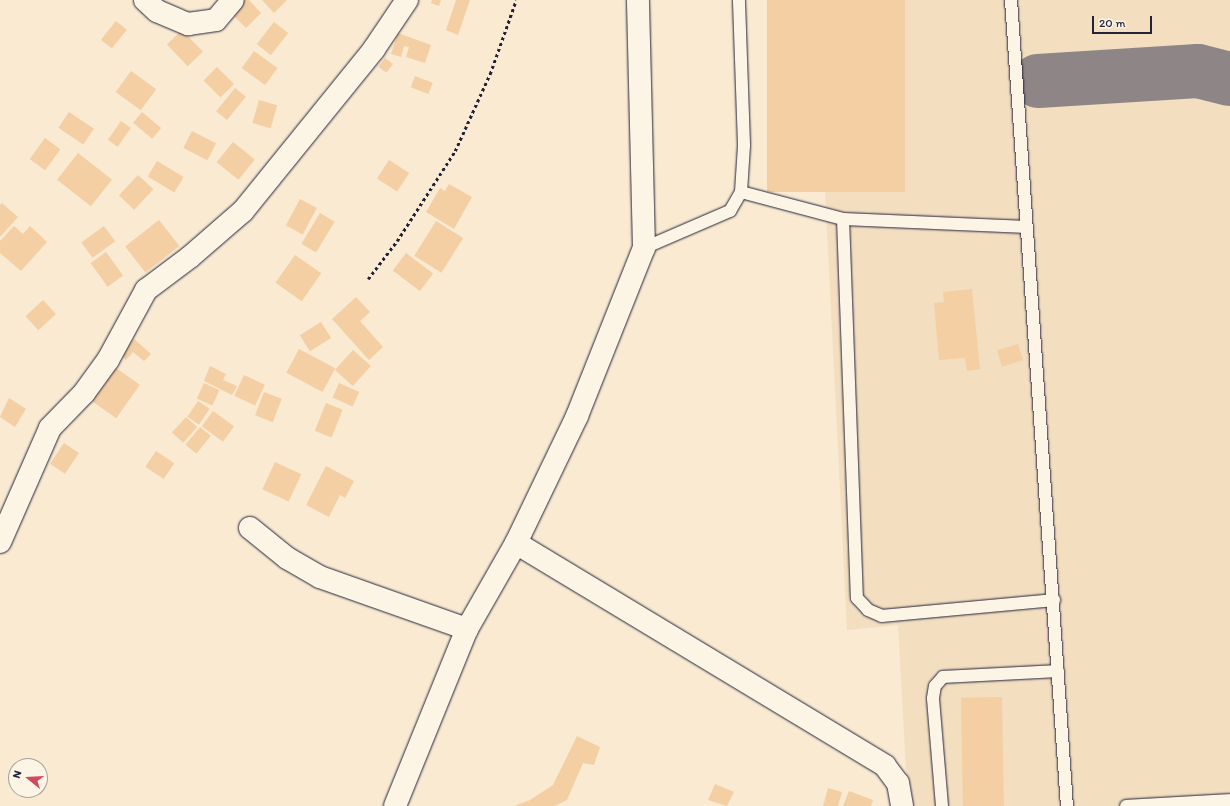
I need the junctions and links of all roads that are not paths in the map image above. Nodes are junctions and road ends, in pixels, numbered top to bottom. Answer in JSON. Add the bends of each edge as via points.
{"nodes":[{"id":1,"x":145,"y":0,"type":"edge"},
{"id":2,"x":233,"y":0,"type":"edge"},
{"id":3,"x":407,"y":0,"type":"edge"},
{"id":4,"x":638,"y":0,"type":"edge"},
{"id":5,"x":739,"y":0,"type":"edge"},
{"id":6,"x":1011,"y":0,"type":"edge"},
{"id":7,"x":741,"y":192,"type":"junction"},
{"id":8,"x":843,"y":219,"type":"junction"},
{"id":9,"x":1027,"y":227,"type":"junction"},
{"id":10,"x":644,"y":248,"type":"junction"},
{"id":11,"x":250,"y":528,"type":"dead end"},
{"id":12,"x":1,"y":537,"type":"edge"},
{"id":13,"x":516,"y":543,"type":"junction"},
{"id":14,"x":1054,"y":600,"type":"junction"},
{"id":15,"x":467,"y":629,"type":"junction"},
{"id":16,"x":1058,"y":671,"type":"junction"},
{"id":17,"x":1230,"y":800,"type":"edge"},
{"id":18,"x":395,"y":806,"type":"edge"},
{"id":19,"x":902,"y":806,"type":"edge"},
{"id":20,"x":942,"y":806,"type":"edge"},
{"id":21,"x":1066,"y":806,"type":"edge"},
{"id":22,"x":1126,"y":806,"type":"edge"}],
"edges":[{"from":1,"to":2,"type":"street","via":[[157,11],[188,24],[216,20]]},
{"from":3,"to":12,"type":"street","via":[[374,49],[243,211],[190,257],[146,290],[108,360],[84,394],[50,428]]},
{"from":4,"to":10,"type":"street"},
{"from":5,"to":7,"type":"lane","via":[[744,145]]},
{"from":6,"to":9,"type":"lane"},
{"from":7,"to":8,"type":"lane"},
{"from":7,"to":10,"type":"lane","via":[[730,211]]},
{"from":8,"to":9,"type":"lane"},
{"from":8,"to":14,"type":"lane","via":[[857,598],[868,610],[882,616]]},
{"from":9,"to":14,"type":"lane"},
{"from":10,"to":13,"type":"street","via":[[577,416]]},
{"from":11,"to":15,"type":"street","via":[[287,558],[320,577]]},
{"from":13,"to":15,"type":"street"},
{"from":13,"to":19,"type":"street","via":[[885,766],[898,783]]},
{"from":14,"to":16,"type":"lane"},
{"from":15,"to":18,"type":"street"},
{"from":16,"to":20,"type":"lane","via":[[943,677],[935,686],[932,698]]},
{"from":16,"to":21,"type":"lane"},
{"from":17,"to":22,"type":"lane"}]}
